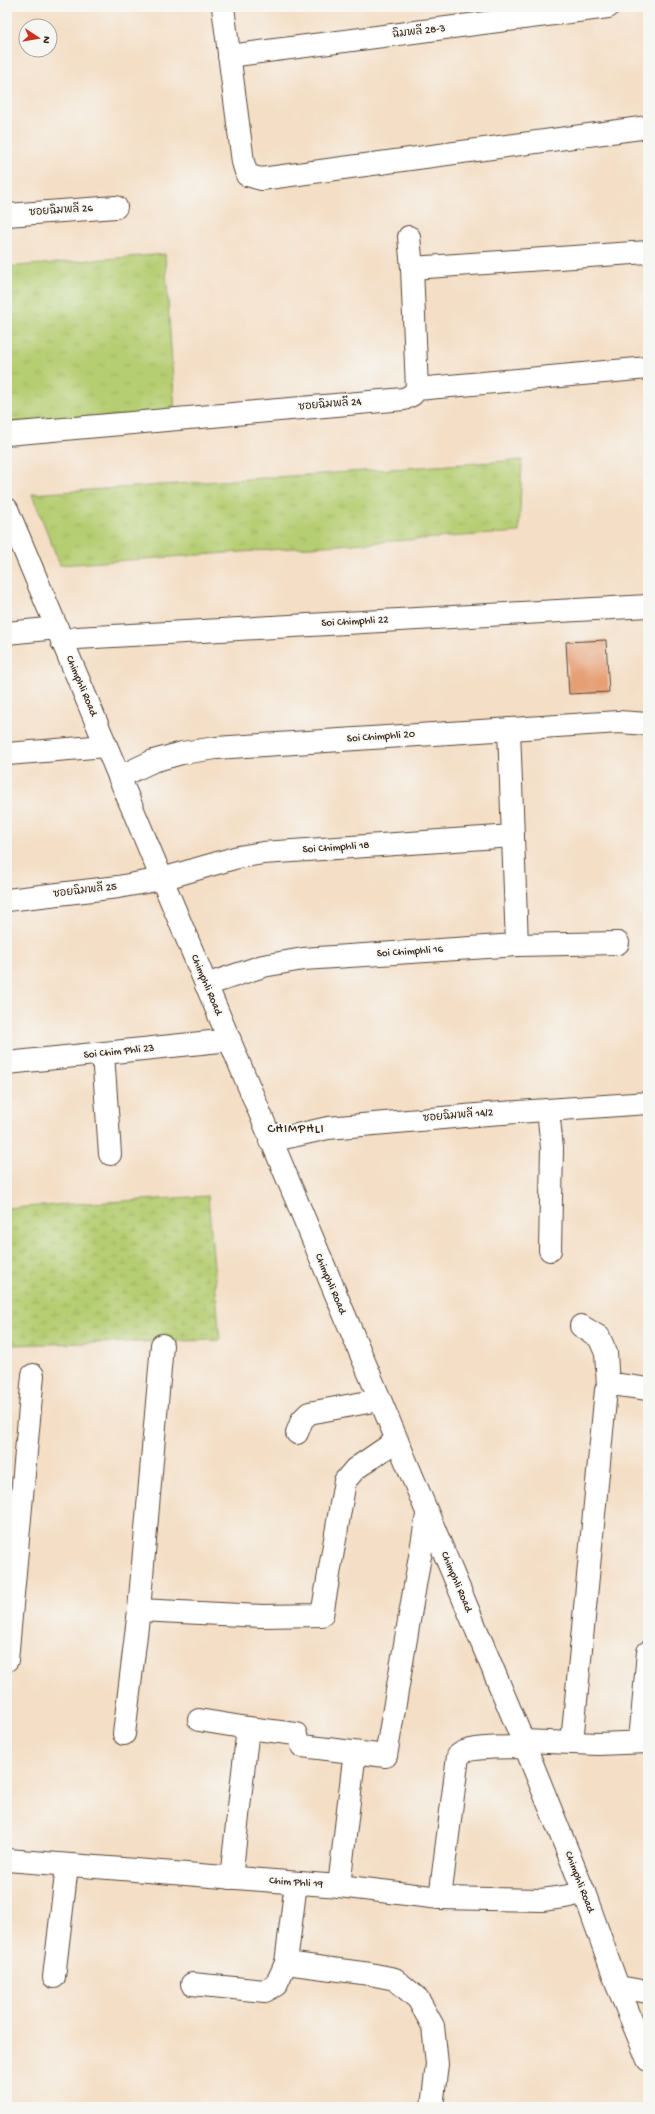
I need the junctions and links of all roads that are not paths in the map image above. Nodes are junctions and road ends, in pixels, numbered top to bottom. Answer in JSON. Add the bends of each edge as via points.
{"nodes":[{"id":1,"x":223,"y":7,"type":"edge"},
{"id":2,"x":608,"y":7,"type":"edge"},
{"id":3,"x":229,"y":56,"type":"junction"},
{"id":4,"x":648,"y":127,"type":"edge"},
{"id":5,"x":116,"y":207,"type":"dead end"},
{"id":6,"x":7,"y":215,"type":"edge"},
{"id":7,"x":409,"y":237,"type":"dead end"},
{"id":8,"x":648,"y":252,"type":"edge"},
{"id":9,"x":412,"y":268,"type":"junction"},
{"id":10,"x":648,"y":368,"type":"edge"},
{"id":11,"x":417,"y":389,"type":"junction"},
{"id":12,"x":7,"y":434,"type":"edge"},
{"id":13,"x":8,"y":515,"type":"edge"},
{"id":14,"x":648,"y":606,"type":"edge"},
{"id":15,"x":7,"y":633,"type":"edge"},
{"id":16,"x":59,"y":635,"type":"junction"},
{"id":17,"x":648,"y":724,"type":"edge"},
{"id":18,"x":509,"y":729,"type":"junction"},
{"id":19,"x":106,"y":746,"type":"junction"},
{"id":20,"x":7,"y":754,"type":"edge"},
{"id":21,"x":119,"y":777,"type":"junction"},
{"id":22,"x":513,"y":836,"type":"junction"},
{"id":23,"x":162,"y":879,"type":"junction"},
{"id":24,"x":7,"y":900,"type":"edge"},
{"id":25,"x":618,"y":943,"type":"dead end"},
{"id":26,"x":517,"y":945,"type":"junction"},
{"id":27,"x":206,"y":985,"type":"junction"},
{"id":28,"x":230,"y":1040,"type":"junction"},
{"id":29,"x":103,"y":1054,"type":"junction"},
{"id":30,"x":7,"y":1063,"type":"edge"},
{"id":31,"x":648,"y":1103,"type":"edge"},
{"id":32,"x":548,"y":1110,"type":"junction"},
{"id":33,"x":270,"y":1141,"type":"junction"},
{"id":34,"x":110,"y":1154,"type":"dead end"},
{"id":35,"x":550,"y":1250,"type":"dead end"},
{"id":36,"x":582,"y":1326,"type":"dead end"},
{"id":37,"x":162,"y":1345,"type":"dead end"},
{"id":38,"x":33,"y":1375,"type":"dead end"},
{"id":39,"x":608,"y":1386,"type":"junction"},
{"id":40,"x":648,"y":1389,"type":"edge"},
{"id":41,"x":379,"y":1400,"type":"junction"},
{"id":42,"x":297,"y":1433,"type":"dead end"},
{"id":43,"x":396,"y":1441,"type":"junction"},
{"id":44,"x":427,"y":1514,"type":"junction"},
{"id":45,"x":139,"y":1610,"type":"junction"},
{"id":46,"x":648,"y":1652,"type":"edge"},
{"id":47,"x":7,"y":1660,"type":"edge"},
{"id":48,"x":199,"y":1720,"type":"dead end"},
{"id":49,"x":248,"y":1728,"type":"junction"},
{"id":50,"x":124,"y":1734,"type":"dead end"},
{"id":51,"x":572,"y":1742,"type":"junction"},
{"id":52,"x":644,"y":1742,"type":"edge"},
{"id":53,"x":524,"y":1744,"type":"junction"},
{"id":54,"x":354,"y":1759,"type":"dead end"},
{"id":55,"x":7,"y":1860,"type":"edge"},
{"id":56,"x":68,"y":1866,"type":"junction"},
{"id":57,"x":231,"y":1878,"type":"junction"},
{"id":58,"x":296,"y":1883,"type":"junction"},
{"id":59,"x":339,"y":1886,"type":"junction"},
{"id":60,"x":584,"y":1892,"type":"junction"},
{"id":61,"x":440,"y":1898,"type":"junction"},
{"id":62,"x":286,"y":1962,"type":"junction"},
{"id":63,"x":54,"y":1977,"type":"dead end"},
{"id":64,"x":192,"y":1984,"type":"dead end"},
{"id":65,"x":618,"y":1987,"type":"junction"},
{"id":66,"x":648,"y":1992,"type":"edge"},
{"id":67,"x":648,"y":2060,"type":"edge"},
{"id":68,"x":432,"y":2107,"type":"edge"}],
"edges":[{"from":1,"to":3,"type":"street"},
{"from":2,"to":3,"type":"street","name":"ฉิมพลี 28-3"},
{"from":3,"to":4,"type":"street","via":[[243,162],[247,176],[261,179]]},
{"from":5,"to":6,"type":"street","name":"ซอยฉิมพลี 26"},
{"from":7,"to":9,"type":"street"},
{"from":8,"to":9,"type":"street"},
{"from":9,"to":11,"type":"street"},
{"from":10,"to":11,"type":"street","name":"ซอยฉิมพลี 24"},
{"from":11,"to":12,"type":"street","name":"ซอยฉิมพลี 24","via":[[404,399]]},
{"from":13,"to":16,"type":"street","name":"Chimphli Road"},
{"from":14,"to":16,"type":"street","name":"Soi Chimphli 22","via":[[77,638]]},
{"from":15,"to":16,"type":"street","name":"Soi Chimphli 22"},
{"from":16,"to":19,"type":"street","name":"Chimphli Road"},
{"from":17,"to":18,"type":"street","name":"Soi Chimphli 20","via":[[619,722]]},
{"from":18,"to":21,"type":"street","name":"Soi Chimphli 20","via":[[216,748],[153,761]]},
{"from":18,"to":22,"type":"street"},
{"from":19,"to":20,"type":"street"},
{"from":19,"to":21,"type":"street","name":"Chimphli Road"},
{"from":21,"to":23,"type":"street","name":"Chimphli Road"},
{"from":22,"to":23,"type":"street","name":"Soi Chimphli 18","via":[[263,853],[238,857]]},
{"from":22,"to":26,"type":"street"},
{"from":23,"to":24,"type":"street","name":"ซอยฉิมพลี 25","via":[[118,887]]},
{"from":23,"to":27,"type":"street","name":"Chimphli Road"},
{"from":25,"to":26,"type":"street","name":"Soi Chimphli 16"},
{"from":26,"to":27,"type":"street","name":"Soi Chimphli 16","via":[[280,962]]},
{"from":27,"to":28,"type":"street","name":"Chimphli Road"},
{"from":28,"to":29,"type":"street","name":"Soi Chim Phli 23"},
{"from":28,"to":33,"type":"street","name":"Chimphli Road"},
{"from":29,"to":30,"type":"street","name":"Soi Chim Phli 23"},
{"from":29,"to":34,"type":"street"},
{"from":31,"to":32,"type":"street","name":"ซอยฉิมพลี 14/2"},
{"from":32,"to":33,"type":"street","name":"ซอยฉิมพลี 14/2","via":[[328,1128]]},
{"from":32,"to":35,"type":"street","via":[[552,1148]]},
{"from":33,"to":41,"type":"street","name":"Chimphli Road"},
{"from":36,"to":39,"type":"street","via":[[599,1337],[606,1353]]},
{"from":37,"to":45,"type":"street"},
{"from":38,"to":47,"type":"street"},
{"from":39,"to":40,"type":"street","via":[[612,1384]]},
{"from":39,"to":51,"type":"street"},
{"from":41,"to":42,"type":"street","via":[[309,1413],[302,1420]]},
{"from":41,"to":43,"type":"street","name":"Chimphli Road"},
{"from":43,"to":44,"type":"street","name":"Chimphli Road"},
{"from":43,"to":45,"type":"street","via":[[355,1469],[345,1481],[322,1615],[262,1616]]},
{"from":44,"to":49,"type":"street","via":[[386,1756]]},
{"from":44,"to":53,"type":"street","name":"Chimphli Road"},
{"from":45,"to":50,"type":"street"},
{"from":46,"to":52,"type":"street"},
{"from":48,"to":49,"type":"street"},
{"from":49,"to":57,"type":"street"},
{"from":51,"to":52,"type":"street"},
{"from":51,"to":53,"type":"street"},
{"from":53,"to":60,"type":"street","name":"Chimphli Road"},
{"from":53,"to":61,"type":"street","via":[[474,1749],[464,1751],[458,1756]]},
{"from":54,"to":59,"type":"street"},
{"from":55,"to":56,"type":"street","name":"Chim Phli 19"},
{"from":56,"to":57,"type":"street","name":"Chim Phli 19"},
{"from":56,"to":63,"type":"street"},
{"from":57,"to":58,"type":"street","name":"Chim Phli 19"},
{"from":58,"to":59,"type":"street","name":"Chim Phli 19"},
{"from":58,"to":62,"type":"street"},
{"from":59,"to":61,"type":"street","name":"Chim Phli 19"},
{"from":60,"to":61,"type":"street","name":"Chim Phli 19","via":[[542,1900]]},
{"from":60,"to":65,"type":"street","name":"Chimphli Road"},
{"from":62,"to":64,"type":"street","via":[[276,1985],[265,1991]]},
{"from":62,"to":68,"type":"street","via":[[395,1979],[418,1999],[433,2026],[437,2064]]},
{"from":65,"to":66,"type":"street"},
{"from":65,"to":67,"type":"street","name":"Chimphli Road"}]}
